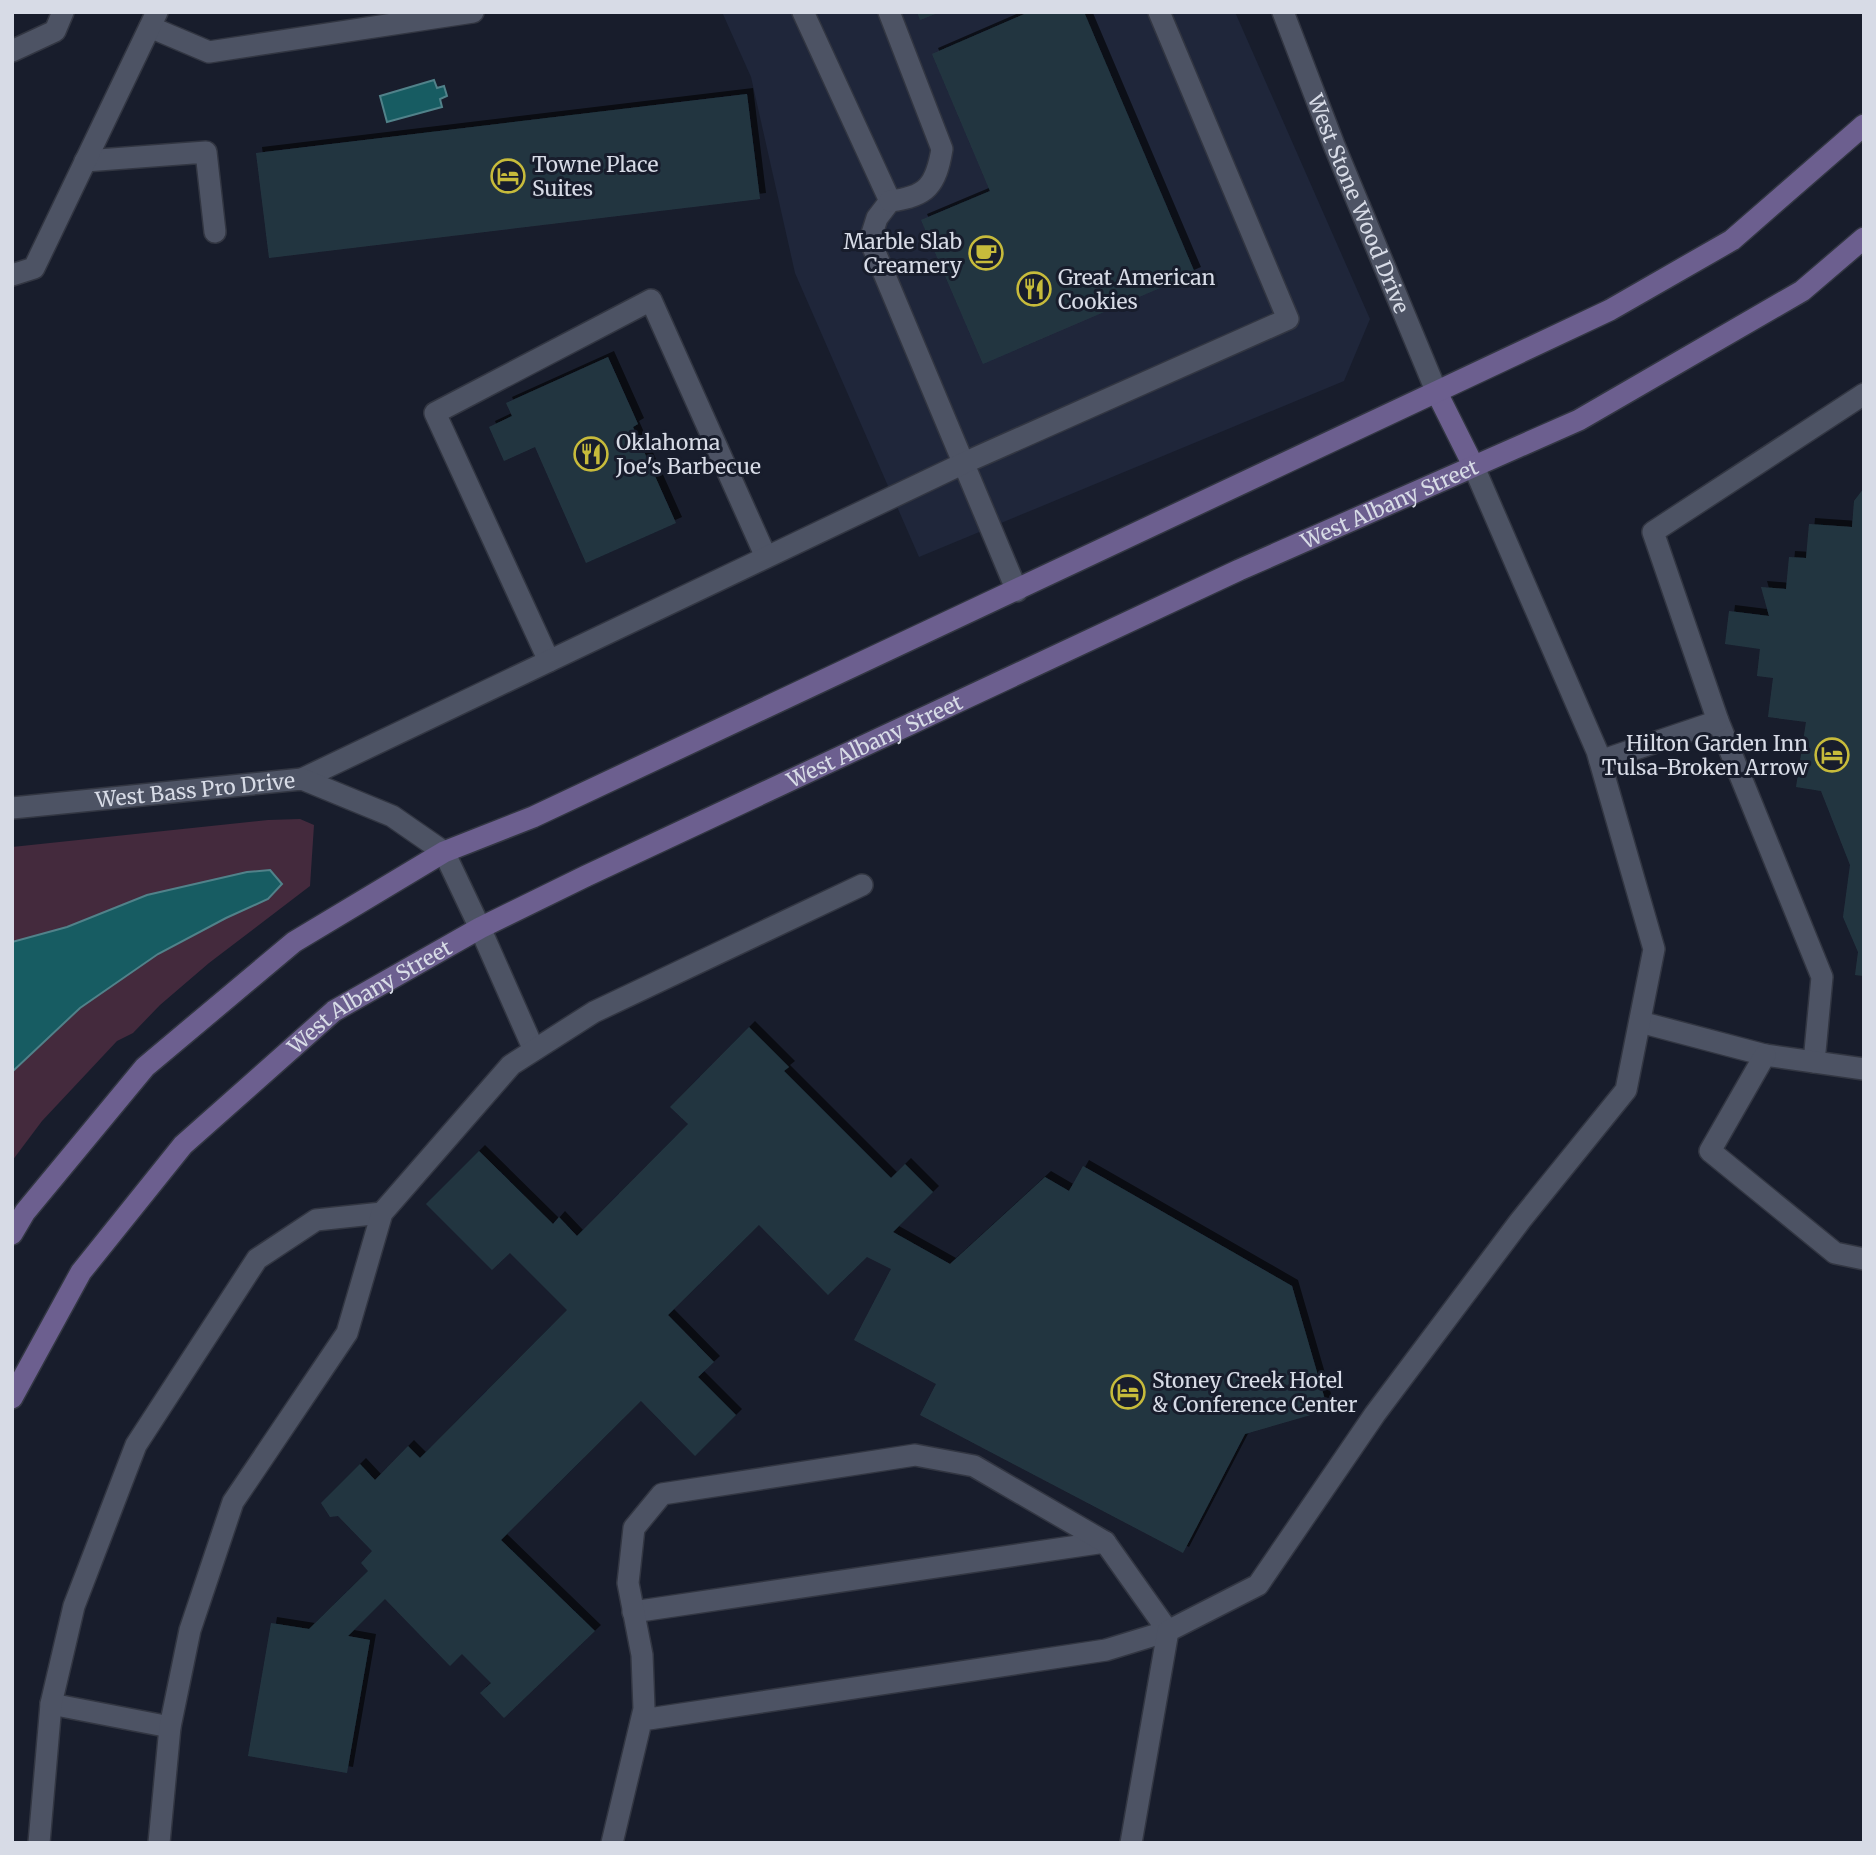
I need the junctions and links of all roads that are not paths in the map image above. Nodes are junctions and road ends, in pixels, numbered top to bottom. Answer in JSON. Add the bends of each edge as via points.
{"nodes":[{"id":1,"x":63,"y":12,"type":"edge"},
{"id":2,"x":473,"y":12,"type":"edge"},
{"id":3,"x":803,"y":12,"type":"edge"},
{"id":4,"x":889,"y":12,"type":"edge"},
{"id":5,"x":1159,"y":12,"type":"edge"},
{"id":6,"x":1283,"y":12,"type":"edge"},
{"id":7,"x":153,"y":20,"type":"edge"},
{"id":8,"x":12,"y":51,"type":"edge"},
{"id":9,"x":1864,"y":125,"type":"edge"},
{"id":10,"x":85,"y":160,"type":"junction"},
{"id":11,"x":890,"y":201,"type":"junction"},
{"id":12,"x":215,"y":232,"type":"dead end"},
{"id":13,"x":1864,"y":237,"type":"edge"},
{"id":14,"x":12,"y":275,"type":"edge"},
{"id":15,"x":1437,"y":393,"type":"junction"},
{"id":16,"x":1864,"y":394,"type":"edge"},
{"id":17,"x":964,"y":463,"type":"junction"},
{"id":18,"x":1473,"y":465,"type":"junction"},
{"id":19,"x":766,"y":557,"type":"junction"},
{"id":20,"x":1017,"y":591,"type":"junction"},
{"id":21,"x":549,"y":661,"type":"junction"},
{"id":22,"x":1718,"y":721,"type":"junction"},
{"id":23,"x":1600,"y":761,"type":"junction"},
{"id":24,"x":302,"y":779,"type":"junction"},
{"id":25,"x":12,"y":808,"type":"edge"},
{"id":26,"x":444,"y":852,"type":"junction"},
{"id":27,"x":862,"y":885,"type":"dead end"},
{"id":28,"x":480,"y":928,"type":"junction"},
{"id":29,"x":1640,"y":1023,"type":"junction"},
{"id":30,"x":534,"y":1050,"type":"junction"},
{"id":31,"x":1765,"y":1055,"type":"junction"},
{"id":32,"x":1814,"y":1062,"type":"junction"},
{"id":33,"x":1864,"y":1069,"type":"edge"},
{"id":34,"x":382,"y":1213,"type":"junction"},
{"id":35,"x":12,"y":1234,"type":"edge"},
{"id":36,"x":1864,"y":1259,"type":"edge"},
{"id":37,"x":12,"y":1398,"type":"edge"},
{"id":38,"x":1105,"y":1542,"type":"junction"},
{"id":39,"x":634,"y":1612,"type":"junction"},
{"id":40,"x":1168,"y":1631,"type":"junction"},
{"id":41,"x":51,"y":1704,"type":"junction"},
{"id":42,"x":642,"y":1720,"type":"junction"},
{"id":43,"x":170,"y":1727,"type":"junction"},
{"id":44,"x":39,"y":1843,"type":"edge"},
{"id":45,"x":159,"y":1843,"type":"edge"},
{"id":46,"x":612,"y":1843,"type":"edge"},
{"id":47,"x":1131,"y":1843,"type":"edge"}],
"edges":[{"from":1,"to":8,"type":"street","via":[[55,31]]},
{"from":2,"to":7,"type":"street","via":[[209,52]]},
{"from":3,"to":11,"type":"street"},
{"from":4,"to":11,"type":"street","via":[[942,149],[940,166],[926,190],[911,199]]},
{"from":5,"to":17,"type":"street","via":[[1288,319]]},
{"from":6,"to":15,"type":"street","name":"West Stone Wood Drive"},
{"from":7,"to":10,"type":"street"},
{"from":9,"to":15,"type":"main road","via":[[1732,240],[1611,310]]},
{"from":10,"to":12,"type":"street","via":[[206,152]]},
{"from":10,"to":14,"type":"street","via":[[34,268]]},
{"from":11,"to":17,"type":"street","via":[[877,218],[870,240]]},
{"from":13,"to":18,"type":"main road","name":"West Albany Street","via":[[1802,291],[1579,420]]},
{"from":15,"to":18,"type":"main road"},
{"from":15,"to":20,"type":"main road"},
{"from":16,"to":22,"type":"street","via":[[1653,531]]},
{"from":17,"to":19,"type":"street"},
{"from":17,"to":20,"type":"street"},
{"from":18,"to":23,"type":"street"},
{"from":18,"to":28,"type":"main road","name":"West Albany Street"},
{"from":19,"to":21,"type":"street"},
{"from":19,"to":21,"type":"street","via":[[651,300],[435,413]]},
{"from":20,"to":26,"type":"main road","via":[[533,817]]},
{"from":21,"to":24,"type":"street"},
{"from":22,"to":23,"type":"street"},
{"from":22,"to":32,"type":"street","via":[[1822,977]]},
{"from":23,"to":29,"type":"street","via":[[1654,949]]},
{"from":24,"to":25,"type":"street","name":"West Bass Pro Drive"},
{"from":24,"to":26,"type":"street","name":"West Bass Pro Drive","via":[[392,816]]},
{"from":26,"to":28,"type":"street","name":"West Bass Pro Drive"},
{"from":26,"to":35,"type":"main road","via":[[294,942],[145,1067],[25,1212]]},
{"from":27,"to":30,"type":"street","via":[[594,1012]]},
{"from":28,"to":30,"type":"street","name":"West Bass Pro Drive"},
{"from":28,"to":37,"type":"main road","name":"West Albany Street","via":[[334,1011],[183,1145],[82,1272]]},
{"from":29,"to":31,"type":"street"},
{"from":29,"to":40,"type":"street","via":[[1626,1090],[1520,1221],[1375,1414],[1258,1585]]},
{"from":30,"to":34,"type":"street","via":[[511,1065]]},
{"from":31,"to":32,"type":"street"},
{"from":31,"to":36,"type":"street","via":[[1710,1151],[1836,1253]]},
{"from":32,"to":33,"type":"street"},
{"from":34,"to":41,"type":"street","via":[[316,1220],[257,1259],[136,1445],[74,1606]]},
{"from":34,"to":43,"type":"street","via":[[347,1334],[233,1502],[190,1630]]},
{"from":38,"to":39,"type":"street"},
{"from":38,"to":39,"type":"street","via":[[974,1466],[915,1455],[662,1494],[634,1528],[628,1583]]},
{"from":38,"to":40,"type":"street"},
{"from":39,"to":42,"type":"street","via":[[642,1655]]},
{"from":40,"to":42,"type":"street","via":[[1106,1650]]},
{"from":40,"to":47,"type":"street"},
{"from":41,"to":43,"type":"street"},
{"from":41,"to":44,"type":"street"},
{"from":42,"to":46,"type":"street"},
{"from":43,"to":45,"type":"street"}]}
